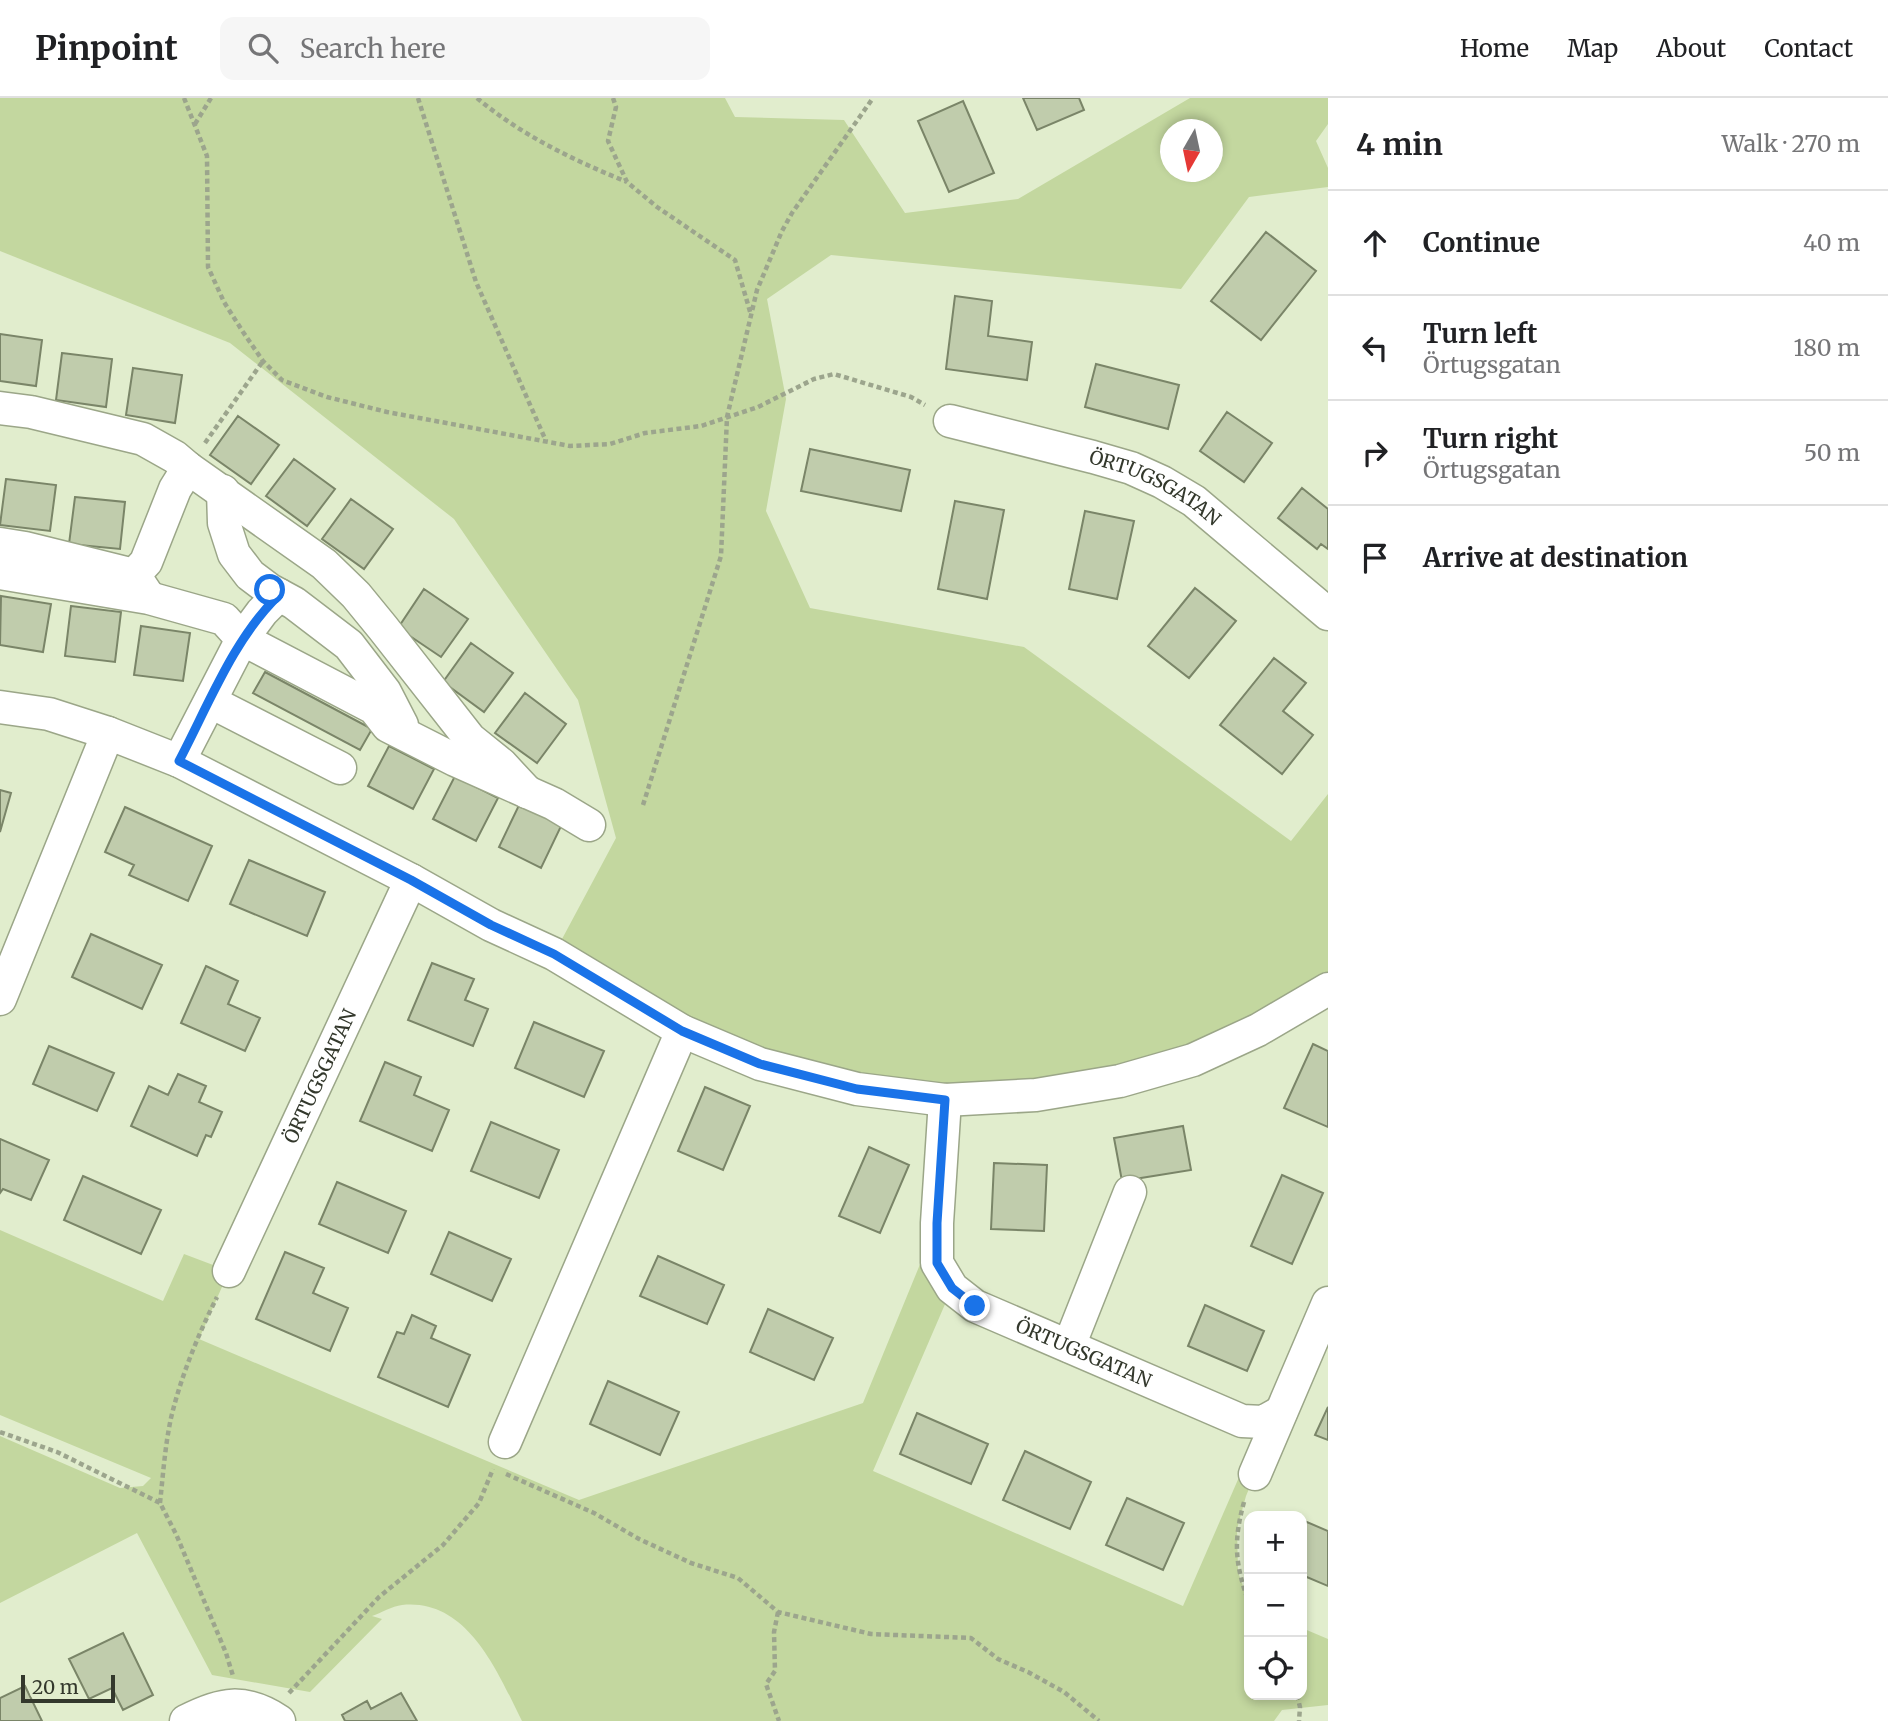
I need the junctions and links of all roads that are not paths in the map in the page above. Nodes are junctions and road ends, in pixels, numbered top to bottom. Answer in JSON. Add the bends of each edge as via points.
{"nodes":[{"id":1,"x":0,"y":408,"type":"edge"},
{"id":2,"x":950,"y":421,"type":"road end"},
{"id":3,"x":188,"y":468,"type":"junction"},
{"id":4,"x":223,"y":491,"type":"junction"},
{"id":5,"x":0,"y":544,"type":"edge"},
{"id":6,"x":0,"y":573,"type":"edge"},
{"id":7,"x":142,"y":586,"type":"junction"},
{"id":8,"x":279,"y":595,"type":"junction"},
{"id":9,"x":1328,"y":614,"type":"edge"},
{"id":10,"x":242,"y":639,"type":"junction"},
{"id":11,"x":211,"y":702,"type":"junction"},
{"id":12,"x":0,"y":707,"type":"edge"},
{"id":13,"x":107,"y":733,"type":"junction"},
{"id":14,"x":408,"y":736,"type":"junction"},
{"id":15,"x":179,"y":761,"type":"junction"},
{"id":16,"x":340,"y":768,"type":"dead end"},
{"id":17,"x":527,"y":792,"type":"junction"},
{"id":18,"x":589,"y":825,"type":"dead end"},
{"id":19,"x":411,"y":880,"type":"junction"},
{"id":20,"x":1328,"y":989,"type":"edge"},
{"id":21,"x":0,"y":999,"type":"edge"},
{"id":22,"x":682,"y":1031,"type":"junction"},
{"id":23,"x":945,"y":1100,"type":"junction"},
{"id":24,"x":1130,"y":1192,"type":"dead end"},
{"id":25,"x":229,"y":1271,"type":"road end"},
{"id":26,"x":1328,"y":1303,"type":"edge"},
{"id":27,"x":1069,"y":1346,"type":"junction"},
{"id":28,"x":1281,"y":1412,"type":"junction"},
{"id":29,"x":498,"y":1459,"type":"road end"},
{"id":30,"x":1255,"y":1474,"type":"road end"},
{"id":31,"x":274,"y":1718,"type":"edge"},
{"id":32,"x":186,"y":1721,"type":"edge"}],
"edges":[{"from":1,"to":3,"type":"street","via":[[143,439]]},
{"from":2,"to":9,"type":"street","name":"ÖRTUGSGATAN","via":[[1130,467],[1162,482],[1194,501]]},
{"from":3,"to":4,"type":"street"},
{"from":3,"to":7,"type":"street","via":[[146,562]]},
{"from":4,"to":8,"type":"street","via":[[224,523],[234,554],[250,575]]},
{"from":4,"to":17,"type":"street","via":[[324,564],[348,587],[470,739]]},
{"from":5,"to":7,"type":"street"},
{"from":6,"to":7,"type":"street"},
{"from":7,"to":10,"type":"street","via":[[224,619]]},
{"from":8,"to":10,"type":"street"},
{"from":8,"to":14,"type":"street","via":[[349,645],[385,692]]},
{"from":10,"to":11,"type":"street"},
{"from":10,"to":14,"type":"street","via":[[374,708],[387,726]]},
{"from":11,"to":15,"type":"street"},
{"from":11,"to":16,"type":"street"},
{"from":12,"to":13,"type":"street","via":[[49,714]]},
{"from":13,"to":15,"type":"street"},
{"from":13,"to":21,"type":"street"},
{"from":14,"to":17,"type":"street"},
{"from":15,"to":19,"type":"street"},
{"from":17,"to":18,"type":"street"},
{"from":19,"to":22,"type":"street","via":[[554,954]]},
{"from":19,"to":25,"type":"street","name":"ÖRTUGSGATAN"},
{"from":20,"to":23,"type":"street","via":[[1258,1030],[1193,1060],[1120,1081],[1036,1095]]},
{"from":22,"to":23,"type":"street","via":[[760,1064],[857,1089]]},
{"from":22,"to":29,"type":"street"},
{"from":23,"to":27,"type":"street","name":"ÖRTUGSGATAN","via":[[937,1263],[952,1288],[975,1306]]},
{"from":24,"to":27,"type":"street"},
{"from":26,"to":28,"type":"street"},
{"from":27,"to":28,"type":"street","name":"ÖRTUGSGATAN","via":[[1242,1421],[1262,1422]]},
{"from":28,"to":30,"type":"street"},
{"from":31,"to":32,"type":"street","via":[[236,1704],[212,1707]]}]}
